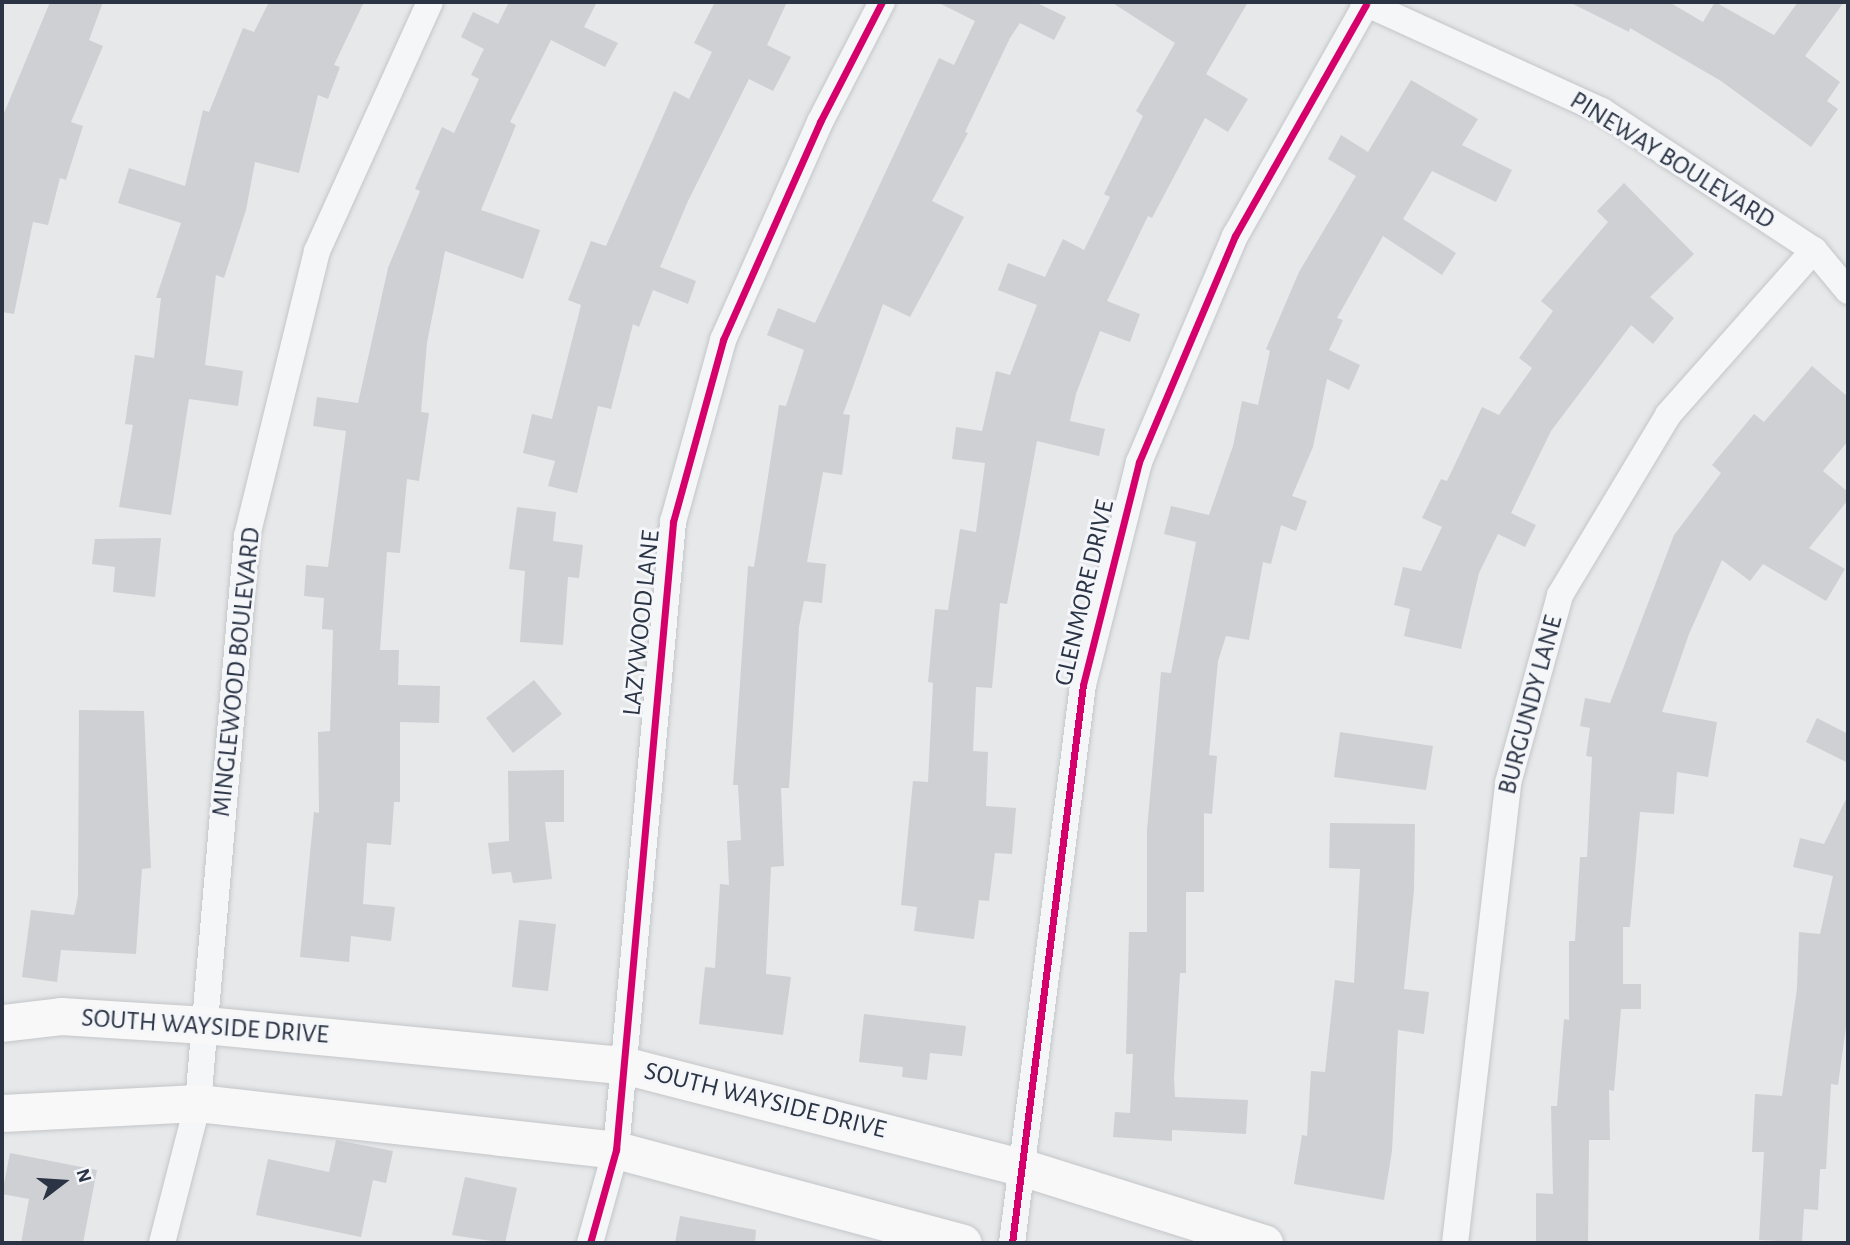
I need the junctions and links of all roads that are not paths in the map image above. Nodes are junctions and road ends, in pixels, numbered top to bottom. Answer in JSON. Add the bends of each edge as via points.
{"nodes":[{"id":1,"x":430,"y":2,"type":"edge"},
{"id":2,"x":882,"y":2,"type":"edge"},
{"id":3,"x":1364,"y":3,"type":"edge"},
{"id":4,"x":1815,"y":250,"type":"junction"},
{"id":5,"x":1848,"y":291,"type":"edge"},
{"id":6,"x":2,"y":1023,"type":"edge"},
{"id":7,"x":205,"y":1025,"type":"junction"},
{"id":8,"x":623,"y":1065,"type":"junction"},
{"id":9,"x":198,"y":1104,"type":"junction"},
{"id":10,"x":2,"y":1113,"type":"edge"},
{"id":11,"x":616,"y":1150,"type":"junction"},
{"id":12,"x":1021,"y":1167,"type":"junction"},
{"id":13,"x":162,"y":1243,"type":"edge"},
{"id":14,"x":590,"y":1243,"type":"edge"},
{"id":15,"x":963,"y":1243,"type":"edge"},
{"id":16,"x":1012,"y":1243,"type":"edge"},
{"id":17,"x":1264,"y":1243,"type":"edge"},
{"id":18,"x":1455,"y":1243,"type":"edge"}],
"edges":[{"from":1,"to":7,"type":"street","name":"MINGLEWOOD BOULEVARD","via":[[317,251],[247,536]]},
{"from":2,"to":8,"type":"street","name":"LAZYWOOD LANE","via":[[820,122],[723,340],[673,522]]},
{"from":3,"to":4,"type":"street","name":"PINEWAY BOULEVARD","via":[[1602,111]]},
{"from":3,"to":12,"type":"street","name":"GLENMORE DRIVE","via":[[1236,236],[1139,461],[1083,685]]},
{"from":4,"to":5,"type":"street","name":"PINEWAY BOULEVARD"},
{"from":4,"to":18,"type":"street","name":"BURGUNDY LANE","via":[[1668,415],[1560,595],[1508,783]]},
{"from":6,"to":7,"type":"main road","name":"SOUTH WAYSIDE DRIVE","via":[[61,1016]]},
{"from":7,"to":8,"type":"main road","name":"SOUTH WAYSIDE DRIVE"},
{"from":7,"to":9,"type":"street","name":"MINGLEWOOD BOULEVARD"},
{"from":8,"to":11,"type":"street","name":"LAZYWOOD LANE"},
{"from":8,"to":12,"type":"main road","name":"SOUTH WAYSIDE DRIVE"},
{"from":9,"to":10,"type":"main road"},
{"from":9,"to":11,"type":"main road"},
{"from":9,"to":13,"type":"street","name":"MINGLEWOOD BOULEVARD"},
{"from":11,"to":14,"type":"street","name":"LAZYWOOD LANE"},
{"from":11,"to":15,"type":"main road"},
{"from":12,"to":16,"type":"street","name":"GLENMORE DRIVE"},
{"from":12,"to":17,"type":"main road","name":"SOUTH WAYSIDE DRIVE"}]}
